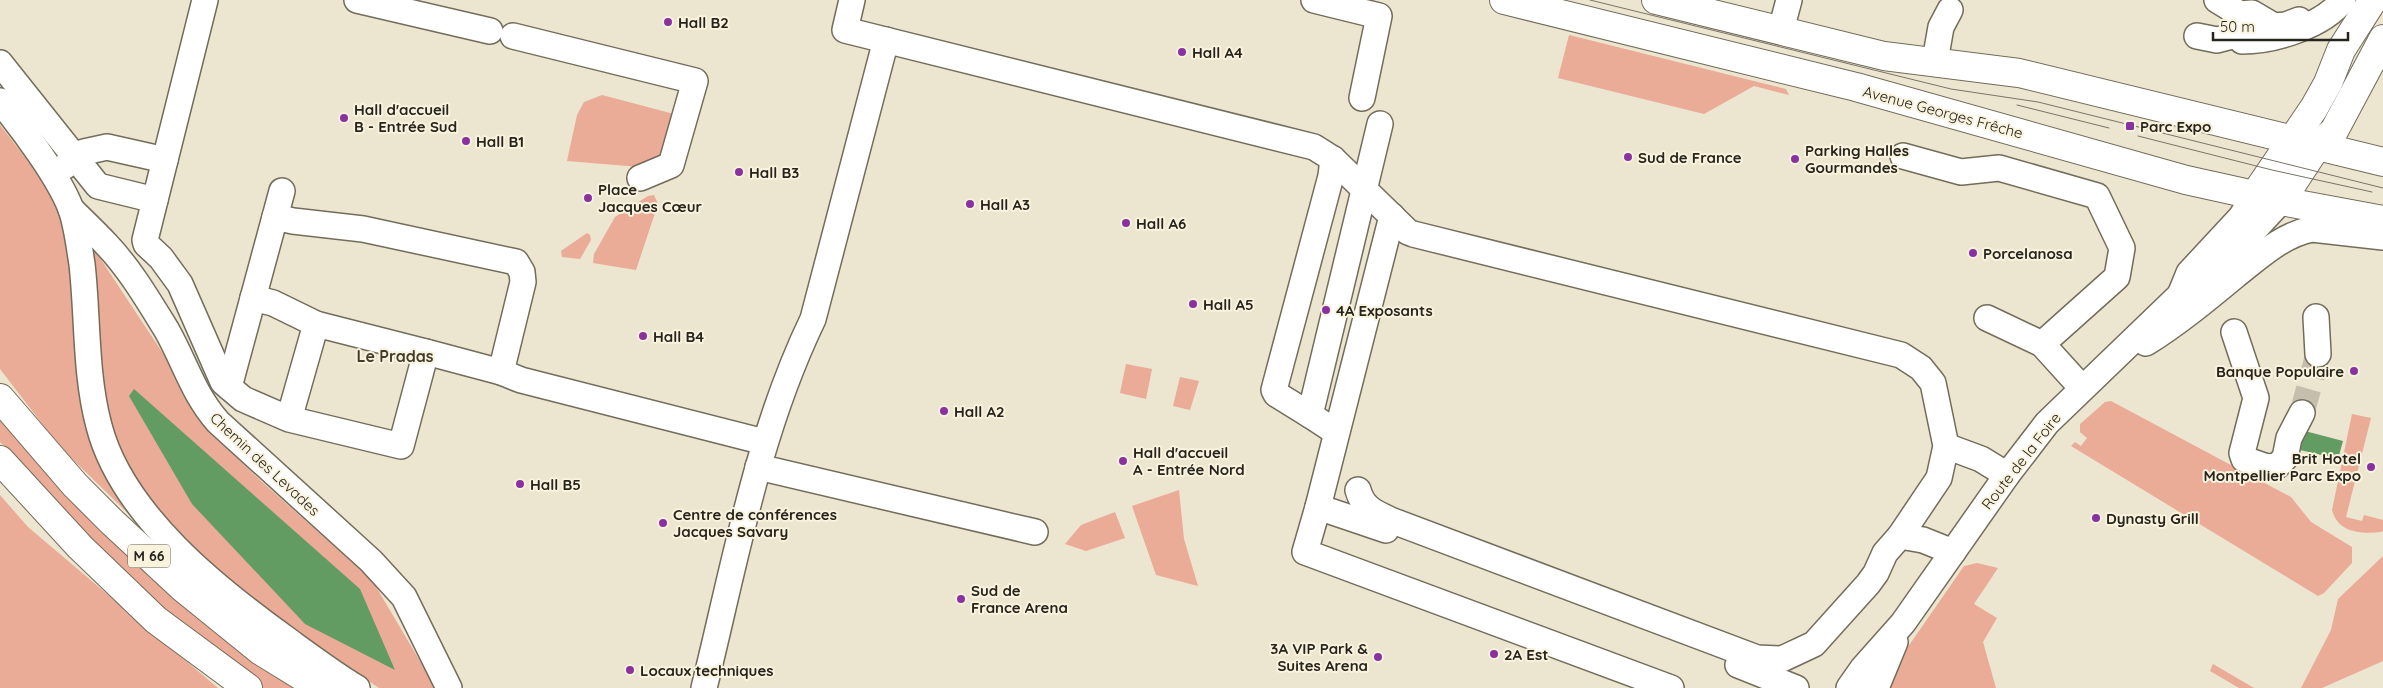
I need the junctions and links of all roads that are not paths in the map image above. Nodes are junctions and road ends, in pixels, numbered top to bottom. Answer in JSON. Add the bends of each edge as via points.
{"nodes":[{"id":1,"x":205,"y":0,"type":"edge"},
{"id":2,"x":357,"y":0,"type":"edge"},
{"id":3,"x":852,"y":0,"type":"edge"},
{"id":4,"x":1314,"y":0,"type":"edge"},
{"id":5,"x":1504,"y":0,"type":"edge"},
{"id":6,"x":1656,"y":0,"type":"edge"},
{"id":7,"x":1789,"y":0,"type":"edge"},
{"id":8,"x":2217,"y":0,"type":"edge"},
{"id":9,"x":2333,"y":0,"type":"edge"},
{"id":10,"x":2343,"y":0,"type":"edge"},
{"id":11,"x":2374,"y":0,"type":"edge"},
{"id":12,"x":1950,"y":10,"type":"dead end"},
{"id":13,"x":2238,"y":25,"type":"junction"},
{"id":14,"x":1781,"y":30,"type":"junction"},
{"id":15,"x":2196,"y":36,"type":"dead end"},
{"id":16,"x":2383,"y":39,"type":"edge"},
{"id":17,"x":886,"y":40,"type":"junction"},
{"id":18,"x":1935,"y":62,"type":"junction"},
{"id":19,"x":0,"y":63,"type":"edge"},
{"id":20,"x":1362,"y":98,"type":"dead end"},
{"id":21,"x":0,"y":102,"type":"edge"},
{"id":22,"x":1380,"y":124,"type":"dead end"},
{"id":23,"x":2304,"y":143,"type":"junction"},
{"id":24,"x":1903,"y":156,"type":"dead end"},
{"id":25,"x":77,"y":158,"type":"junction"},
{"id":26,"x":1333,"y":159,"type":"junction"},
{"id":27,"x":165,"y":160,"type":"junction"},
{"id":28,"x":2383,"y":162,"type":"edge"},
{"id":29,"x":52,"y":175,"type":"junction"},
{"id":30,"x":640,"y":178,"type":"dead end"},
{"id":31,"x":1364,"y":189,"type":"junction"},
{"id":32,"x":282,"y":191,"type":"dead end"},
{"id":33,"x":2254,"y":196,"type":"junction"},
{"id":34,"x":155,"y":200,"type":"junction"},
{"id":35,"x":2281,"y":202,"type":"junction"},
{"id":36,"x":71,"y":209,"type":"junction"},
{"id":37,"x":1392,"y":216,"type":"junction"},
{"id":38,"x":275,"y":217,"type":"junction"},
{"id":39,"x":2383,"y":220,"type":"edge"},
{"id":40,"x":2383,"y":237,"type":"edge"},
{"id":41,"x":2180,"y":295,"type":"junction"},
{"id":42,"x":253,"y":298,"type":"junction"},
{"id":43,"x":2316,"y":317,"type":"dead end"},
{"id":44,"x":1987,"y":318,"type":"dead end"},
{"id":45,"x":316,"y":324,"type":"junction"},
{"id":46,"x":2234,"y":332,"type":"dead end"},
{"id":47,"x":2042,"y":344,"type":"junction"},
{"id":48,"x":426,"y":352,"type":"junction"},
{"id":49,"x":2318,"y":354,"type":"tunnel mouth"},
{"id":50,"x":501,"y":372,"type":"junction"},
{"id":51,"x":2090,"y":380,"type":"junction"},
{"id":52,"x":229,"y":387,"type":"junction"},
{"id":53,"x":0,"y":398,"type":"edge"},
{"id":54,"x":2302,"y":412,"type":"tunnel mouth"},
{"id":55,"x":1310,"y":415,"type":"junction"},
{"id":56,"x":289,"y":419,"type":"junction"},
{"id":57,"x":1336,"y":432,"type":"junction"},
{"id":58,"x":764,"y":442,"type":"junction"},
{"id":59,"x":1946,"y":446,"type":"junction"},
{"id":60,"x":0,"y":460,"type":"edge"},
{"id":61,"x":758,"y":467,"type":"junction"},
{"id":62,"x":2006,"y":475,"type":"junction"},
{"id":63,"x":1358,"y":490,"type":"dead end"},
{"id":64,"x":1318,"y":507,"type":"junction"},
{"id":65,"x":1035,"y":532,"type":"dead end"},
{"id":66,"x":1900,"y":536,"type":"junction"},
{"id":67,"x":1953,"y":552,"type":"junction"},
{"id":68,"x":1367,"y":574,"type":"junction"},
{"id":69,"x":1903,"y":623,"type":"junction"},
{"id":70,"x":1795,"y":654,"type":"junction"},
{"id":71,"x":1792,"y":686,"type":"edge"},
{"id":72,"x":248,"y":688,"type":"edge"},
{"id":73,"x":320,"y":688,"type":"edge"},
{"id":74,"x":357,"y":688,"type":"edge"},
{"id":75,"x":450,"y":688,"type":"edge"},
{"id":76,"x":704,"y":688,"type":"edge"},
{"id":77,"x":1631,"y":688,"type":"edge"},
{"id":78,"x":1671,"y":688,"type":"edge"},
{"id":79,"x":1849,"y":688,"type":"edge"},
{"id":80,"x":1876,"y":688,"type":"edge"}],
"edges":[{"from":1,"to":27,"type":"street"},
{"from":2,"to":30,"type":"street","via":[[695,81],[671,166]]},
{"from":3,"to":17,"type":"street","via":[[845,30]]},
{"from":4,"to":20,"type":"street","via":[[1379,16]]},
{"from":5,"to":33,"type":"main road","name":"Avenue Georges Frêche","via":[[1856,87],[2186,180]]},
{"from":6,"to":14,"type":"main road"},
{"from":7,"to":14,"type":"street"},
{"from":8,"to":13,"type":"street"},
{"from":9,"to":13,"type":"street","via":[[2306,18],[2286,25],[2274,26],[2252,13]]},
{"from":10,"to":13,"type":"street","via":[[2336,8],[2290,32],[2264,41],[2242,41]]},
{"from":11,"to":23,"type":"main road","via":[[2341,50],[2314,108]]},
{"from":12,"to":18,"type":"street","via":[[1941,27]]},
{"from":13,"to":15,"type":"street","via":[[2217,40]]},
{"from":14,"to":18,"type":"main road","via":[[1884,56]]},
{"from":16,"to":23,"type":"main road","via":[[2334,131]]},
{"from":17,"to":26,"type":"street","via":[[1314,147]]},
{"from":17,"to":58,"type":"street","via":[[813,319],[794,359]]},
{"from":18,"to":23,"type":"main road","via":[[2019,73]]},
{"from":19,"to":25,"type":"street"},
{"from":21,"to":29,"type":"street"},
{"from":22,"to":31,"type":"street"},
{"from":23,"to":28,"type":"main road"},
{"from":23,"to":33,"type":"main road"},
{"from":23,"to":35,"type":"main road"},
{"from":24,"to":47,"type":"street","via":[[1961,172],[1999,168],[2097,196],[2122,248],[2117,277]]},
{"from":25,"to":27,"type":"street","via":[[84,152],[107,147]]},
{"from":25,"to":29,"type":"street"},
{"from":25,"to":34,"type":"street","via":[[98,186]]},
{"from":26,"to":31,"type":"street"},
{"from":26,"to":55,"type":"street","via":[[1274,390]]},
{"from":27,"to":34,"type":"street"},
{"from":29,"to":36,"type":"street"},
{"from":31,"to":37,"type":"street"},
{"from":31,"to":55,"type":"street"},
{"from":32,"to":38,"type":"street"},
{"from":33,"to":35,"type":"main road","name":"Avenue Georges Frêche"},
{"from":33,"to":41,"type":"street","name":"Route de la Foire","via":[[2241,216],[2189,273]]},
{"from":34,"to":52,"type":"street","via":[[146,244],[180,284]]},
{"from":35,"to":39,"type":"main road","name":"Avenue Georges Frêche"},
{"from":35,"to":41,"type":"street","name":"Route de la Foire","via":[[2204,285]]},
{"from":36,"to":74,"type":"street","number":"M 66","via":[[85,292],[93,401],[99,428],[122,478],[142,509],[197,569],[264,623]]},
{"from":36,"to":75,"type":"street","name":"Chemin des Levades","via":[[130,273],[167,332],[206,408],[371,561],[404,598]]},
{"from":37,"to":57,"type":"street"},
{"from":37,"to":59,"type":"street","via":[[1408,232],[1420,236],[1901,355],[1921,368],[1933,383]]},
{"from":38,"to":42,"type":"street"},
{"from":38,"to":50,"type":"street","via":[[363,228],[516,262],[523,282]]},
{"from":40,"to":51,"type":"street","via":[[2312,229],[2279,242],[2169,329]]},
{"from":41,"to":51,"type":"street","name":"Route de la Foire"},
{"from":42,"to":45,"type":"street","via":[[273,303]]},
{"from":42,"to":52,"type":"street"},
{"from":43,"to":49,"type":"street"},
{"from":44,"to":47,"type":"street"},
{"from":45,"to":48,"type":"street"},
{"from":45,"to":56,"type":"street"},
{"from":46,"to":54,"type":"street","via":[[2256,398],[2242,453],[2244,459],[2267,467],[2277,466],[2285,458],[2289,438]]},
{"from":47,"to":51,"type":"street"},
{"from":48,"to":50,"type":"street"},
{"from":48,"to":56,"type":"street","via":[[401,446]]},
{"from":50,"to":58,"type":"street"},
{"from":51,"to":62,"type":"street","name":"Route de la Foire","via":[[2047,424]]},
{"from":52,"to":56,"type":"street","via":[[243,399]]},
{"from":53,"to":73,"type":"main road","number":"M 66","via":[[75,485],[182,587],[261,651]]},
{"from":55,"to":57,"type":"street"},
{"from":57,"to":64,"type":"street"},
{"from":58,"to":61,"type":"street"},
{"from":59,"to":62,"type":"street","via":[[1982,459]]},
{"from":59,"to":66,"type":"street","via":[[1938,478]]},
{"from":60,"to":72,"type":"main road","number":"M 66","via":[[80,547],[156,620]]},
{"from":61,"to":65,"type":"street"},
{"from":61,"to":76,"type":"street"},
{"from":62,"to":67,"type":"street","name":"Route de la Foire"},
{"from":63,"to":70,"type":"street","via":[[1364,505],[1393,521],[1757,658],[1776,659]]},
{"from":64,"to":68,"type":"street","via":[[1305,552]]},
{"from":64,"to":71,"type":"street","via":[[1390,531]]},
{"from":66,"to":67,"type":"street","via":[[1923,540]]},
{"from":66,"to":70,"type":"street","via":[[1884,553],[1868,584],[1832,626],[1814,644]]},
{"from":67,"to":69,"type":"street","name":"Route de la Foire"},
{"from":68,"to":77,"type":"street","via":[[1369,588]]},
{"from":68,"to":78,"type":"street"},
{"from":69,"to":79,"type":"street","name":"Route de la Foire"},
{"from":69,"to":80,"type":"street","name":"Route de la Foire"},
{"from":70,"to":71,"type":"street"}]}
